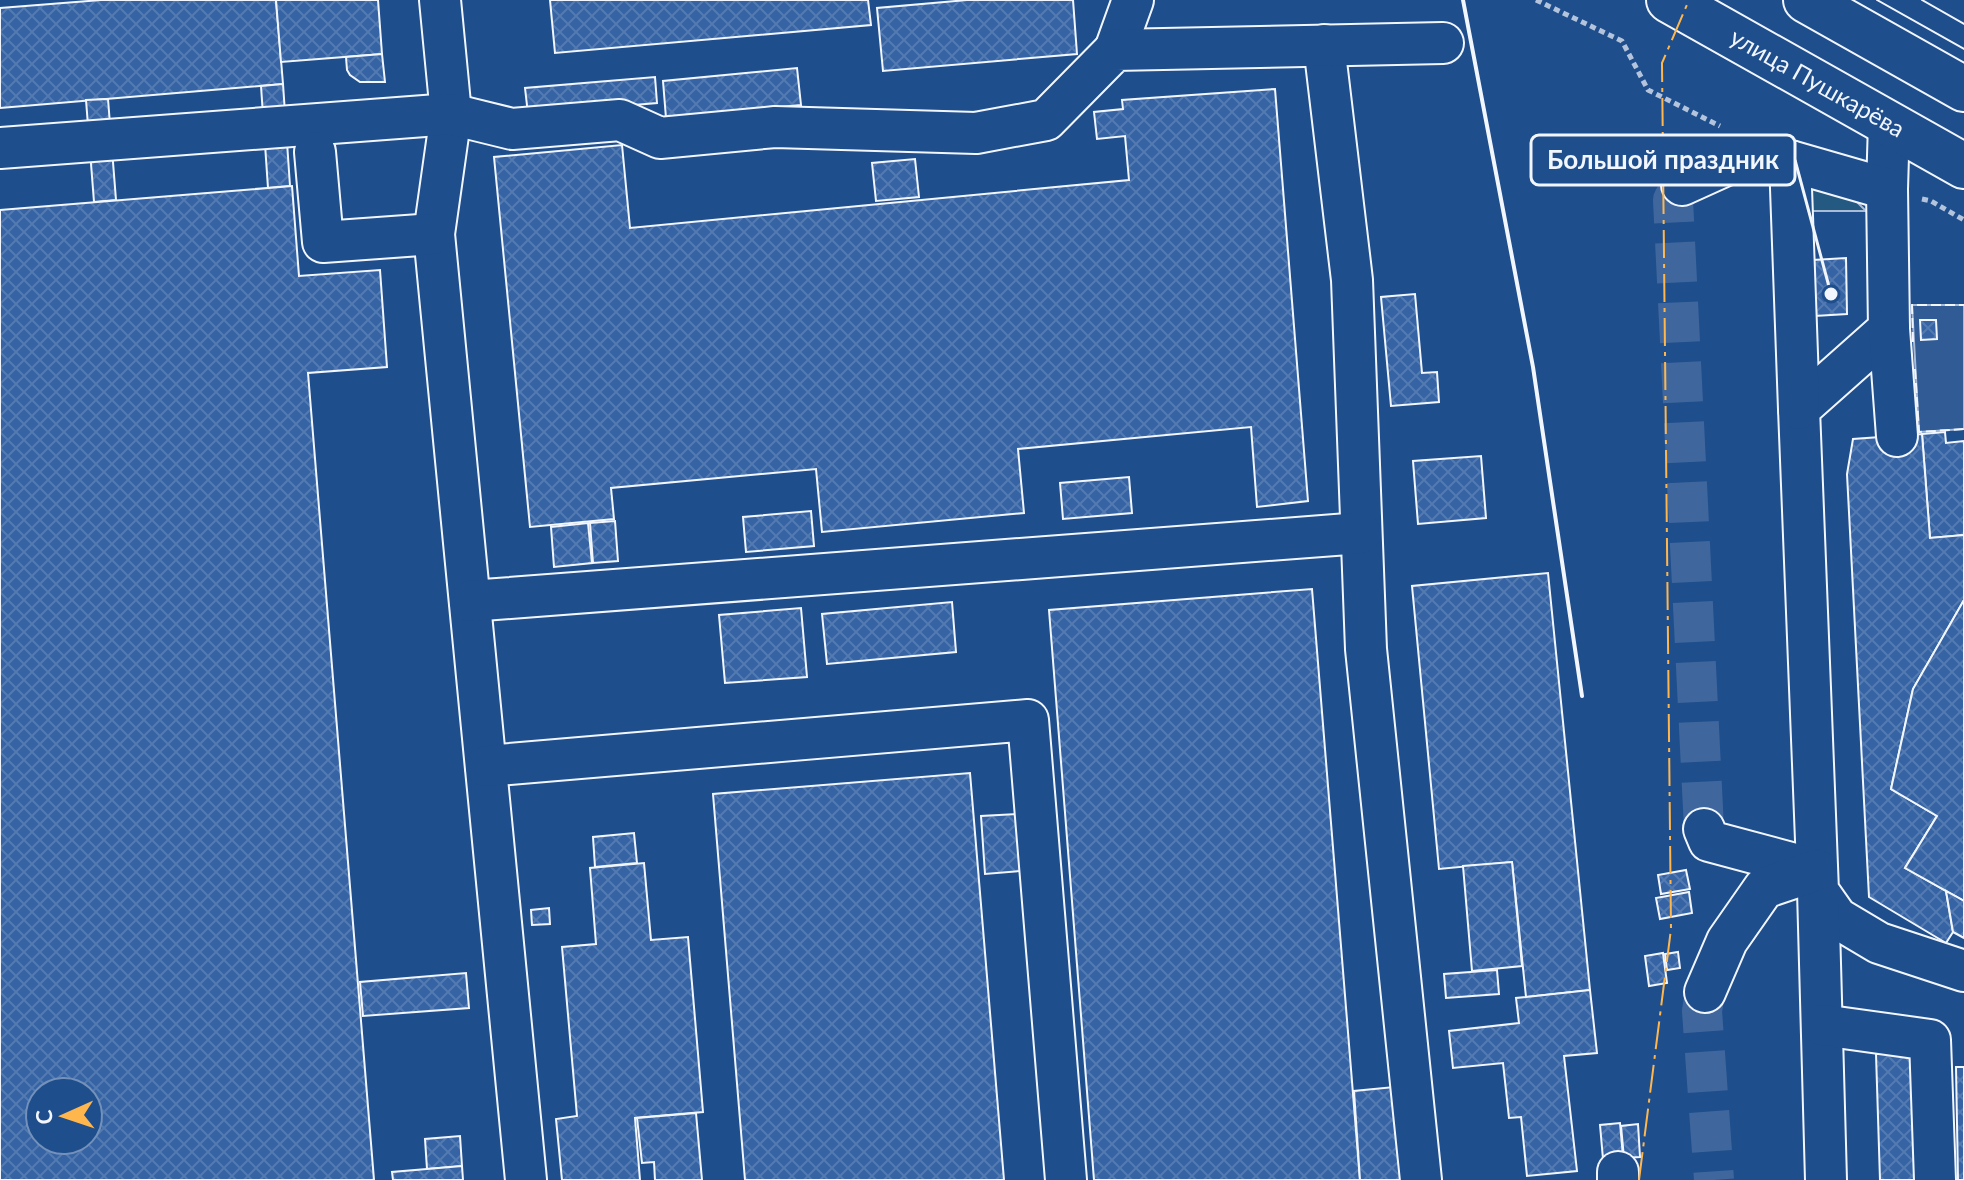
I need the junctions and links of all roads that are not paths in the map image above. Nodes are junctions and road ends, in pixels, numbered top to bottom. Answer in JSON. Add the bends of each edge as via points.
{"nodes":[{"id":1,"x":440,"y":0,"type":"edge"},
{"id":2,"x":1133,"y":0,"type":"edge"},
{"id":3,"x":1669,"y":0,"type":"edge"},
{"id":4,"x":1806,"y":0,"type":"edge"},
{"id":5,"x":1443,"y":43,"type":"dead end"},
{"id":6,"x":1324,"y":45,"type":"junction"},
{"id":7,"x":1115,"y":50,"type":"junction"},
{"id":8,"x":1964,"y":89,"type":"edge"},
{"id":9,"x":451,"y":114,"type":"junction"},
{"id":10,"x":1889,"y":123,"type":"junction"},
{"id":11,"x":0,"y":148,"type":"edge"},
{"id":12,"x":315,"y":152,"type":"dead end"},
{"id":13,"x":1790,"y":161,"type":"junction"},
{"id":14,"x":1964,"y":166,"type":"edge"},
{"id":15,"x":1682,"y":185,"type":"dead end"},
{"id":16,"x":1887,"y":189,"type":"junction"},
{"id":17,"x":434,"y":234,"type":"junction"},
{"id":18,"x":1889,"y":329,"type":"junction"},
{"id":19,"x":1799,"y":409,"type":"junction"},
{"id":20,"x":1897,"y":436,"type":"dead end"},
{"id":21,"x":1361,"y":533,"type":"junction"},
{"id":22,"x":470,"y":601,"type":"junction"},
{"id":23,"x":486,"y":766,"type":"junction"},
{"id":24,"x":1704,"y":829,"type":"dead end"},
{"id":25,"x":1818,"y":880,"type":"junction"},
{"id":26,"x":1964,"y":971,"type":"edge"},
{"id":27,"x":1705,"y":992,"type":"tunnel mouth"},
{"id":28,"x":1822,"y":1025,"type":"junction"},
{"id":29,"x":526,"y":1180,"type":"edge"},
{"id":30,"x":1066,"y":1180,"type":"edge"},
{"id":31,"x":1421,"y":1180,"type":"edge"},
{"id":32,"x":1826,"y":1180,"type":"edge"},
{"id":33,"x":1935,"y":1180,"type":"edge"}],
"edges":[{"from":1,"to":9,"type":"lane"},
{"from":2,"to":7,"type":"lane"},
{"from":3,"to":10,"type":"main road","name":"улица Пушкарёва"},
{"from":4,"to":8,"type":"main road"},
{"from":5,"to":6,"type":"lane"},
{"from":6,"to":7,"type":"lane"},
{"from":6,"to":21,"type":"lane","via":[[1352,280]]},
{"from":7,"to":9,"type":"lane","via":[[1046,120],[976,133],[775,127],[660,138],[620,120],[512,129]]},
{"from":9,"to":11,"type":"lane"},
{"from":9,"to":17,"type":"lane"},
{"from":10,"to":14,"type":"main road","name":"улица Пушкарёва"},
{"from":10,"to":16,"type":"lane"},
{"from":12,"to":17,"type":"lane","via":[[323,242]]},
{"from":13,"to":15,"type":"lane","via":[[1746,156]]},
{"from":13,"to":16,"type":"lane"},
{"from":13,"to":19,"type":"lane"},
{"from":16,"to":18,"type":"lane"},
{"from":17,"to":22,"type":"lane"},
{"from":18,"to":19,"type":"lane"},
{"from":18,"to":20,"type":"lane"},
{"from":19,"to":25,"type":"lane"},
{"from":21,"to":22,"type":"lane"},
{"from":21,"to":31,"type":"lane","via":[[1366,649]]},
{"from":22,"to":23,"type":"lane"},
{"from":23,"to":29,"type":"lane"},
{"from":23,"to":30,"type":"lane","via":[[1028,720]]},
{"from":24,"to":25,"type":"lane","via":[[1709,841]]},
{"from":25,"to":26,"type":"lane","via":[[1837,918],[1879,943]]},
{"from":25,"to":27,"type":"lane","via":[[1764,888],[1727,941]]},
{"from":25,"to":28,"type":"lane"},
{"from":28,"to":32,"type":"lane"},
{"from":28,"to":33,"type":"lane","via":[[1930,1040]]}]}
